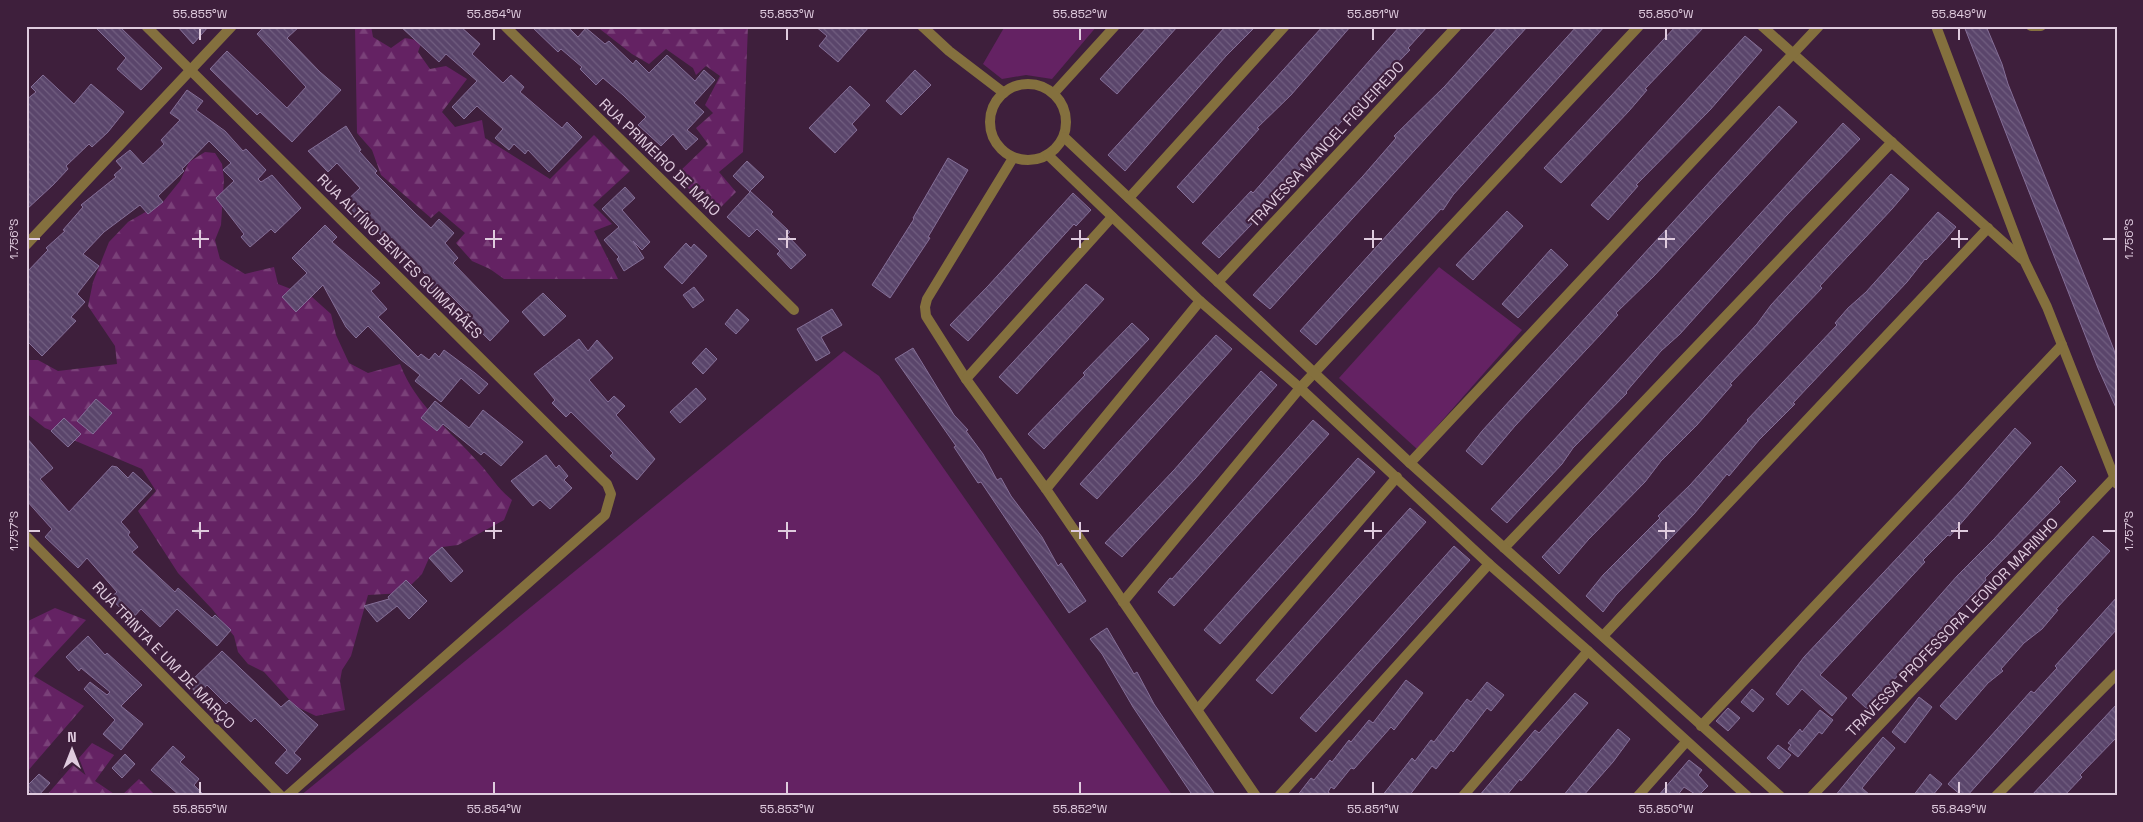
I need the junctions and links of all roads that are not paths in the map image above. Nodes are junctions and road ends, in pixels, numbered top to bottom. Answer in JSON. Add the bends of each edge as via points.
{"nodes":[{"id":1,"x":146,"y":26,"type":"edge"},
{"id":2,"x":232,"y":26,"type":"edge"},
{"id":3,"x":505,"y":26,"type":"edge"},
{"id":4,"x":922,"y":26,"type":"edge"},
{"id":5,"x":1115,"y":26,"type":"edge"},
{"id":6,"x":1285,"y":26,"type":"edge"},
{"id":7,"x":1457,"y":26,"type":"edge"},
{"id":8,"x":1639,"y":26,"type":"edge"},
{"id":9,"x":1762,"y":26,"type":"edge"},
{"id":10,"x":1819,"y":26,"type":"edge"},
{"id":11,"x":1936,"y":26,"type":"edge"},
{"id":12,"x":2031,"y":26,"type":"edge"},
{"id":13,"x":2041,"y":26,"type":"edge"},
{"id":14,"x":1794,"y":55,"type":"junction"},
{"id":15,"x":191,"y":70,"type":"junction"},
{"id":16,"x":1004,"y":93,"type":"junction"},
{"id":17,"x":1054,"y":93,"type":"junction"},
{"id":18,"x":1064,"y":137,"type":"junction"},
{"id":19,"x":1892,"y":142,"type":"junction"},
{"id":20,"x":1048,"y":155,"type":"junction"},
{"id":21,"x":1013,"y":158,"type":"junction"},
{"id":22,"x":1129,"y":198,"type":"junction"},
{"id":23,"x":1112,"y":216,"type":"junction"},
{"id":24,"x":1988,"y":228,"type":"junction"},
{"id":25,"x":26,"y":245,"type":"edge"},
{"id":26,"x":2025,"y":262,"type":"junction"},
{"id":27,"x":1218,"y":282,"type":"junction"},
{"id":28,"x":1200,"y":301,"type":"junction"},
{"id":29,"x":794,"y":310,"type":"dead end"},
{"id":30,"x":2062,"y":345,"type":"junction"},
{"id":31,"x":1314,"y":373,"type":"junction"},
{"id":32,"x":966,"y":379,"type":"junction"},
{"id":33,"x":1300,"y":388,"type":"junction"},
{"id":34,"x":1410,"y":463,"type":"junction"},
{"id":35,"x":1396,"y":477,"type":"junction"},
{"id":36,"x":2116,"y":481,"type":"edge"},
{"id":37,"x":1046,"y":490,"type":"junction"},
{"id":38,"x":26,"y":536,"type":"edge"},
{"id":39,"x":1504,"y":548,"type":"junction"},
{"id":40,"x":1489,"y":564,"type":"junction"},
{"id":41,"x":1123,"y":602,"type":"junction"},
{"id":42,"x":1603,"y":636,"type":"junction"},
{"id":43,"x":1588,"y":651,"type":"junction"},
{"id":44,"x":2117,"y":674,"type":"edge"},
{"id":45,"x":1198,"y":709,"type":"junction"},
{"id":46,"x":1701,"y":726,"type":"junction"},
{"id":47,"x":1686,"y":742,"type":"junction"},
{"id":48,"x":281,"y":796,"type":"edge"},
{"id":49,"x":287,"y":796,"type":"edge"},
{"id":50,"x":1256,"y":796,"type":"edge"},
{"id":51,"x":1279,"y":796,"type":"edge"},
{"id":52,"x":1463,"y":796,"type":"edge"},
{"id":53,"x":1638,"y":796,"type":"edge"},
{"id":54,"x":1747,"y":796,"type":"edge"},
{"id":55,"x":1780,"y":796,"type":"edge"},
{"id":56,"x":1812,"y":796,"type":"edge"},
{"id":57,"x":1996,"y":796,"type":"edge"}],
"edges":[{"from":1,"to":15,"type":"street","name":"RUA ALTÍNO BENTES GUIMARÃES"},
{"from":2,"to":15,"type":"street"},
{"from":3,"to":29,"type":"street","name":"RUA PRIMEIRO DE MAIO"},
{"from":4,"to":16,"type":"street"},
{"from":5,"to":17,"type":"street"},
{"from":6,"to":22,"type":"street"},
{"from":7,"to":27,"type":"street","name":"TRAVESSA MANOEL FIGUEIREDO"},
{"from":8,"to":31,"type":"street"},
{"from":9,"to":14,"type":"street"},
{"from":10,"to":14,"type":"street"},
{"from":11,"to":26,"type":"street"},
{"from":12,"to":13,"type":"street"},
{"from":14,"to":19,"type":"street"},
{"from":14,"to":34,"type":"street"},
{"from":15,"to":25,"type":"street"},
{"from":15,"to":49,"type":"street","name":"RUA ALTÍNO BENTES GUIMARÃES","via":[[607,484],[611,494],[605,515]]},
{"from":16,"to":17,"type":"street","via":[[1016,86],[1029,84]]},
{"from":16,"to":21,"type":"street","via":[[990,115],[990,128],[994,141]]},
{"from":17,"to":18,"type":"street","via":[[1066,113]]},
{"from":18,"to":20,"type":"street","via":[[1058,148]]},
{"from":18,"to":22,"type":"street"},
{"from":19,"to":24,"type":"street"},
{"from":19,"to":39,"type":"street"},
{"from":20,"to":21,"type":"street","via":[[1037,160]]},
{"from":20,"to":23,"type":"street"},
{"from":21,"to":32,"type":"street","via":[[925,307],[926,316]]},
{"from":22,"to":27,"type":"street"},
{"from":23,"to":28,"type":"street"},
{"from":23,"to":32,"type":"street"},
{"from":24,"to":26,"type":"street"},
{"from":24,"to":42,"type":"street"},
{"from":26,"to":30,"type":"street"},
{"from":27,"to":31,"type":"street"},
{"from":28,"to":33,"type":"street"},
{"from":28,"to":37,"type":"street"},
{"from":30,"to":36,"type":"street"},
{"from":30,"to":46,"type":"street"},
{"from":31,"to":33,"type":"street"},
{"from":31,"to":34,"type":"street"},
{"from":32,"to":37,"type":"street"},
{"from":33,"to":35,"type":"street"},
{"from":33,"to":41,"type":"street"},
{"from":34,"to":39,"type":"street"},
{"from":35,"to":40,"type":"street"},
{"from":35,"to":45,"type":"street"},
{"from":36,"to":56,"type":"street","name":"TRAVESSA PROFESSORA LEONOR MARINHO"},
{"from":37,"to":41,"type":"street"},
{"from":38,"to":48,"type":"street","name":"RUA TRINTA E UM DE MARÇO"},
{"from":39,"to":42,"type":"street"},
{"from":40,"to":43,"type":"street"},
{"from":40,"to":51,"type":"street"},
{"from":41,"to":45,"type":"street"},
{"from":42,"to":46,"type":"street"},
{"from":43,"to":47,"type":"street"},
{"from":43,"to":52,"type":"street"},
{"from":44,"to":57,"type":"street"},
{"from":45,"to":50,"type":"street"},
{"from":46,"to":55,"type":"street"},
{"from":47,"to":53,"type":"street"},
{"from":47,"to":54,"type":"street"}]}
